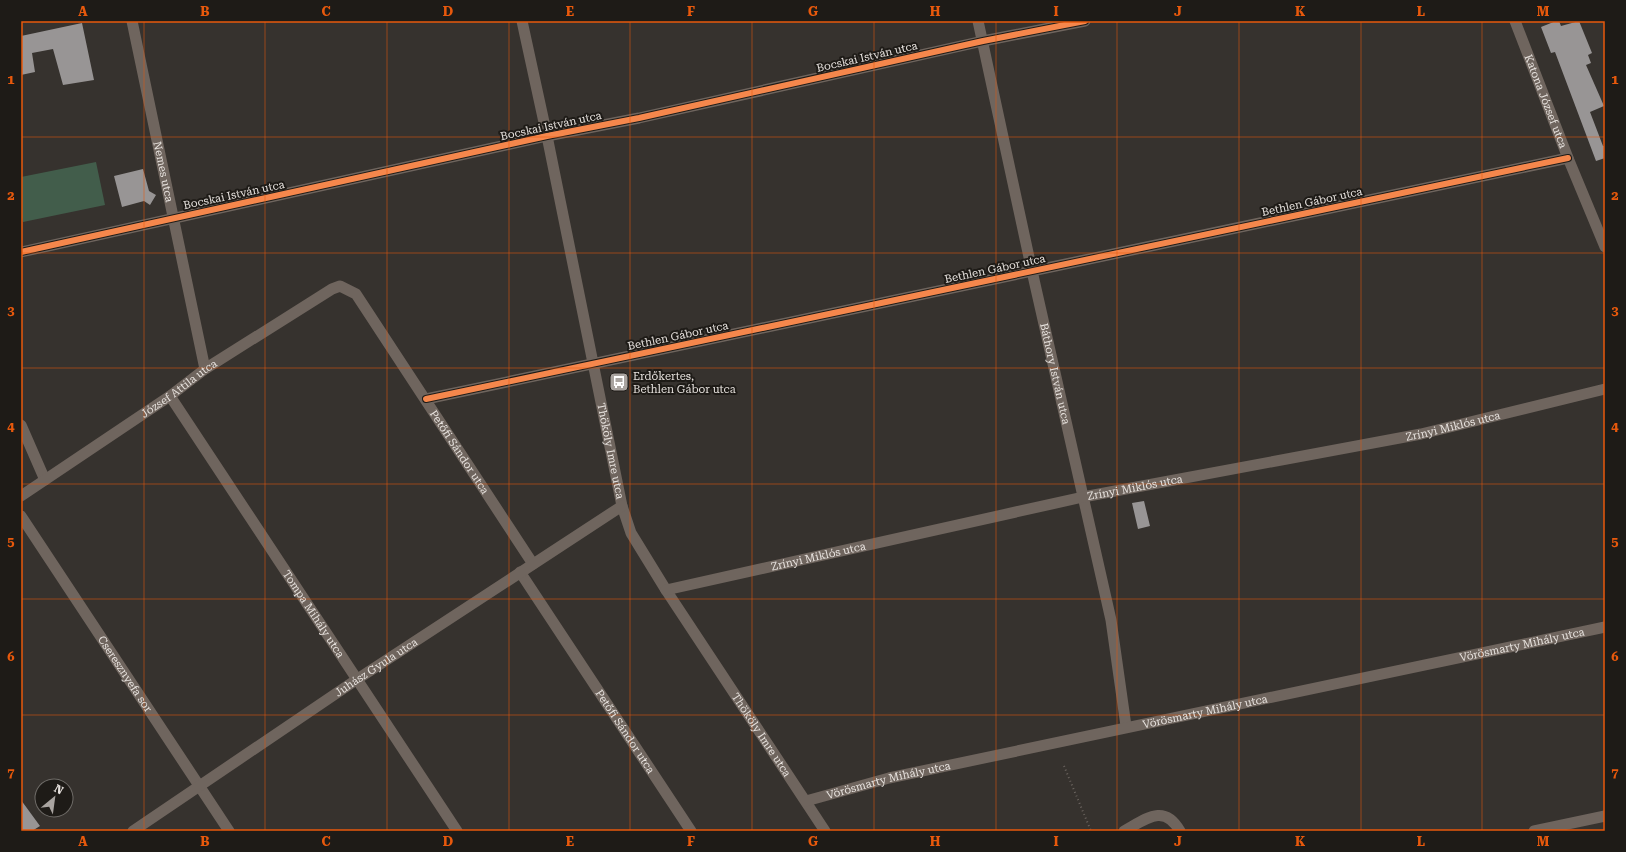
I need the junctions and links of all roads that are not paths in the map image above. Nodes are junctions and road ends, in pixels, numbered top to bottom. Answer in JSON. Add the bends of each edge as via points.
{"nodes":[{"id":1,"x":132,"y":21,"type":"edge"},
{"id":2,"x":522,"y":21,"type":"edge"},
{"id":3,"x":978,"y":21,"type":"edge"},
{"id":4,"x":1085,"y":21,"type":"edge"},
{"id":5,"x":1515,"y":21,"type":"edge"},
{"id":6,"x":983,"y":41,"type":"junction"},
{"id":7,"x":547,"y":136,"type":"junction"},
{"id":8,"x":1568,"y":158,"type":"junction"},
{"id":9,"x":173,"y":218,"type":"junction"},
{"id":10,"x":1605,"y":247,"type":"edge"},
{"id":11,"x":21,"y":252,"type":"edge"},
{"id":12,"x":1032,"y":271,"type":"junction"},
{"id":13,"x":340,"y":286,"type":"joint"},
{"id":14,"x":594,"y":364,"type":"junction"},
{"id":15,"x":205,"y":369,"type":"junction"},
{"id":16,"x":1605,"y":389,"type":"edge"},
{"id":17,"x":170,"y":396,"type":"junction"},
{"id":18,"x":426,"y":399,"type":"junction"},
{"id":19,"x":21,"y":425,"type":"edge"},
{"id":20,"x":45,"y":480,"type":"junction"},
{"id":21,"x":21,"y":496,"type":"edge"},
{"id":22,"x":1082,"y":497,"type":"junction"},
{"id":23,"x":622,"y":506,"type":"junction"},
{"id":24,"x":21,"y":516,"type":"edge"},
{"id":25,"x":533,"y":564,"type":"junction"},
{"id":26,"x":520,"y":572,"type":"junction"},
{"id":27,"x":666,"y":590,"type":"junction"},
{"id":28,"x":1605,"y":627,"type":"edge"},
{"id":29,"x":356,"y":680,"type":"junction"},
{"id":30,"x":1126,"y":726,"type":"junction"},
{"id":31,"x":199,"y":787,"type":"junction"},
{"id":32,"x":806,"y":801,"type":"junction"},
{"id":33,"x":1605,"y":816,"type":"edge"},
{"id":34,"x":1178,"y":827,"type":"edge"},
{"id":35,"x":132,"y":831,"type":"edge"},
{"id":36,"x":229,"y":831,"type":"edge"},
{"id":37,"x":457,"y":831,"type":"edge"},
{"id":38,"x":691,"y":831,"type":"edge"},
{"id":39,"x":824,"y":831,"type":"edge"},
{"id":40,"x":1124,"y":831,"type":"edge"},
{"id":41,"x":1534,"y":831,"type":"edge"}],
"edges":[{"from":1,"to":9,"type":"street","name":"Nemes utca"},
{"from":2,"to":7,"type":"street","name":"Thököly Imre utca"},
{"from":3,"to":6,"type":"street","name":"Báthory István utca"},
{"from":4,"to":6,"type":"street","name":"Bocskai István utca"},
{"from":5,"to":8,"type":"street","name":"Katona József utca"},
{"from":6,"to":7,"type":"street","name":"Bocskai István utca","via":[[640,118]]},
{"from":6,"to":12,"type":"street","name":"Báthory István utca"},
{"from":7,"to":9,"type":"street","name":"Bocskai István utca"},
{"from":7,"to":14,"type":"street","name":"Thököly Imre utca"},
{"from":8,"to":10,"type":"street","name":"Katona József utca"},
{"from":8,"to":12,"type":"street","name":"Bethlen Gábor utca"},
{"from":9,"to":11,"type":"street","name":"Bocskai István utca"},
{"from":9,"to":15,"type":"street","name":"Nemes utca"},
{"from":12,"to":14,"type":"street","name":"Bethlen Gábor utca"},
{"from":12,"to":22,"type":"street","name":"Báthory István utca"},
{"from":13,"to":15,"type":"street","name":"József Attila utca"},
{"from":13,"to":18,"type":"street","name":"Petőfi Sándor utca","via":[[356,294]]},
{"from":14,"to":18,"type":"street","name":"Bethlen Gábor utca"},
{"from":14,"to":23,"type":"street","name":"Thököly Imre utca"},
{"from":15,"to":17,"type":"street","name":"József Attila utca"},
{"from":16,"to":22,"type":"street","name":"Zrínyi Miklós utca","via":[[1421,434]]},
{"from":17,"to":20,"type":"street","name":"József Attila utca"},
{"from":17,"to":29,"type":"street","name":"Tompa Mihály utca"},
{"from":18,"to":25,"type":"street","name":"Petőfi Sándor utca"},
{"from":19,"to":20,"type":"street"},
{"from":20,"to":21,"type":"street","name":"József Attila utca"},
{"from":22,"to":27,"type":"street","name":"Zrínyi Miklós utca"},
{"from":22,"to":30,"type":"street","name":"Báthory István utca","via":[[1111,620]]},
{"from":23,"to":25,"type":"street","name":"Juhász Gyula utca"},
{"from":23,"to":27,"type":"street","name":"Thököly Imre utca","via":[[631,533]]},
{"from":24,"to":31,"type":"street","name":"Cseresznyefa sor"},
{"from":25,"to":26,"type":"street","name":"Juhász Gyula utca"},
{"from":26,"to":29,"type":"street","name":"Juhász Gyula utca"},
{"from":26,"to":38,"type":"street","name":"Petőfi Sándor utca"},
{"from":27,"to":32,"type":"street","name":"Thököly Imre utca"},
{"from":28,"to":30,"type":"street","name":"Vörösmarty Mihály utca"},
{"from":29,"to":31,"type":"street","name":"Juhász Gyula utca"},
{"from":29,"to":37,"type":"street","name":"Tompa Mihály utca"},
{"from":30,"to":32,"type":"street","name":"Vörösmarty Mihály utca","via":[[889,778]]},
{"from":31,"to":35,"type":"street","name":"Juhász Gyula utca"},
{"from":31,"to":36,"type":"street","name":"Cseresznyefa sor"},
{"from":32,"to":39,"type":"street","name":"Thököly Imre utca"},
{"from":33,"to":41,"type":"street"},
{"from":34,"to":40,"type":"street","via":[[1169,817],[1159,814]]}]}
